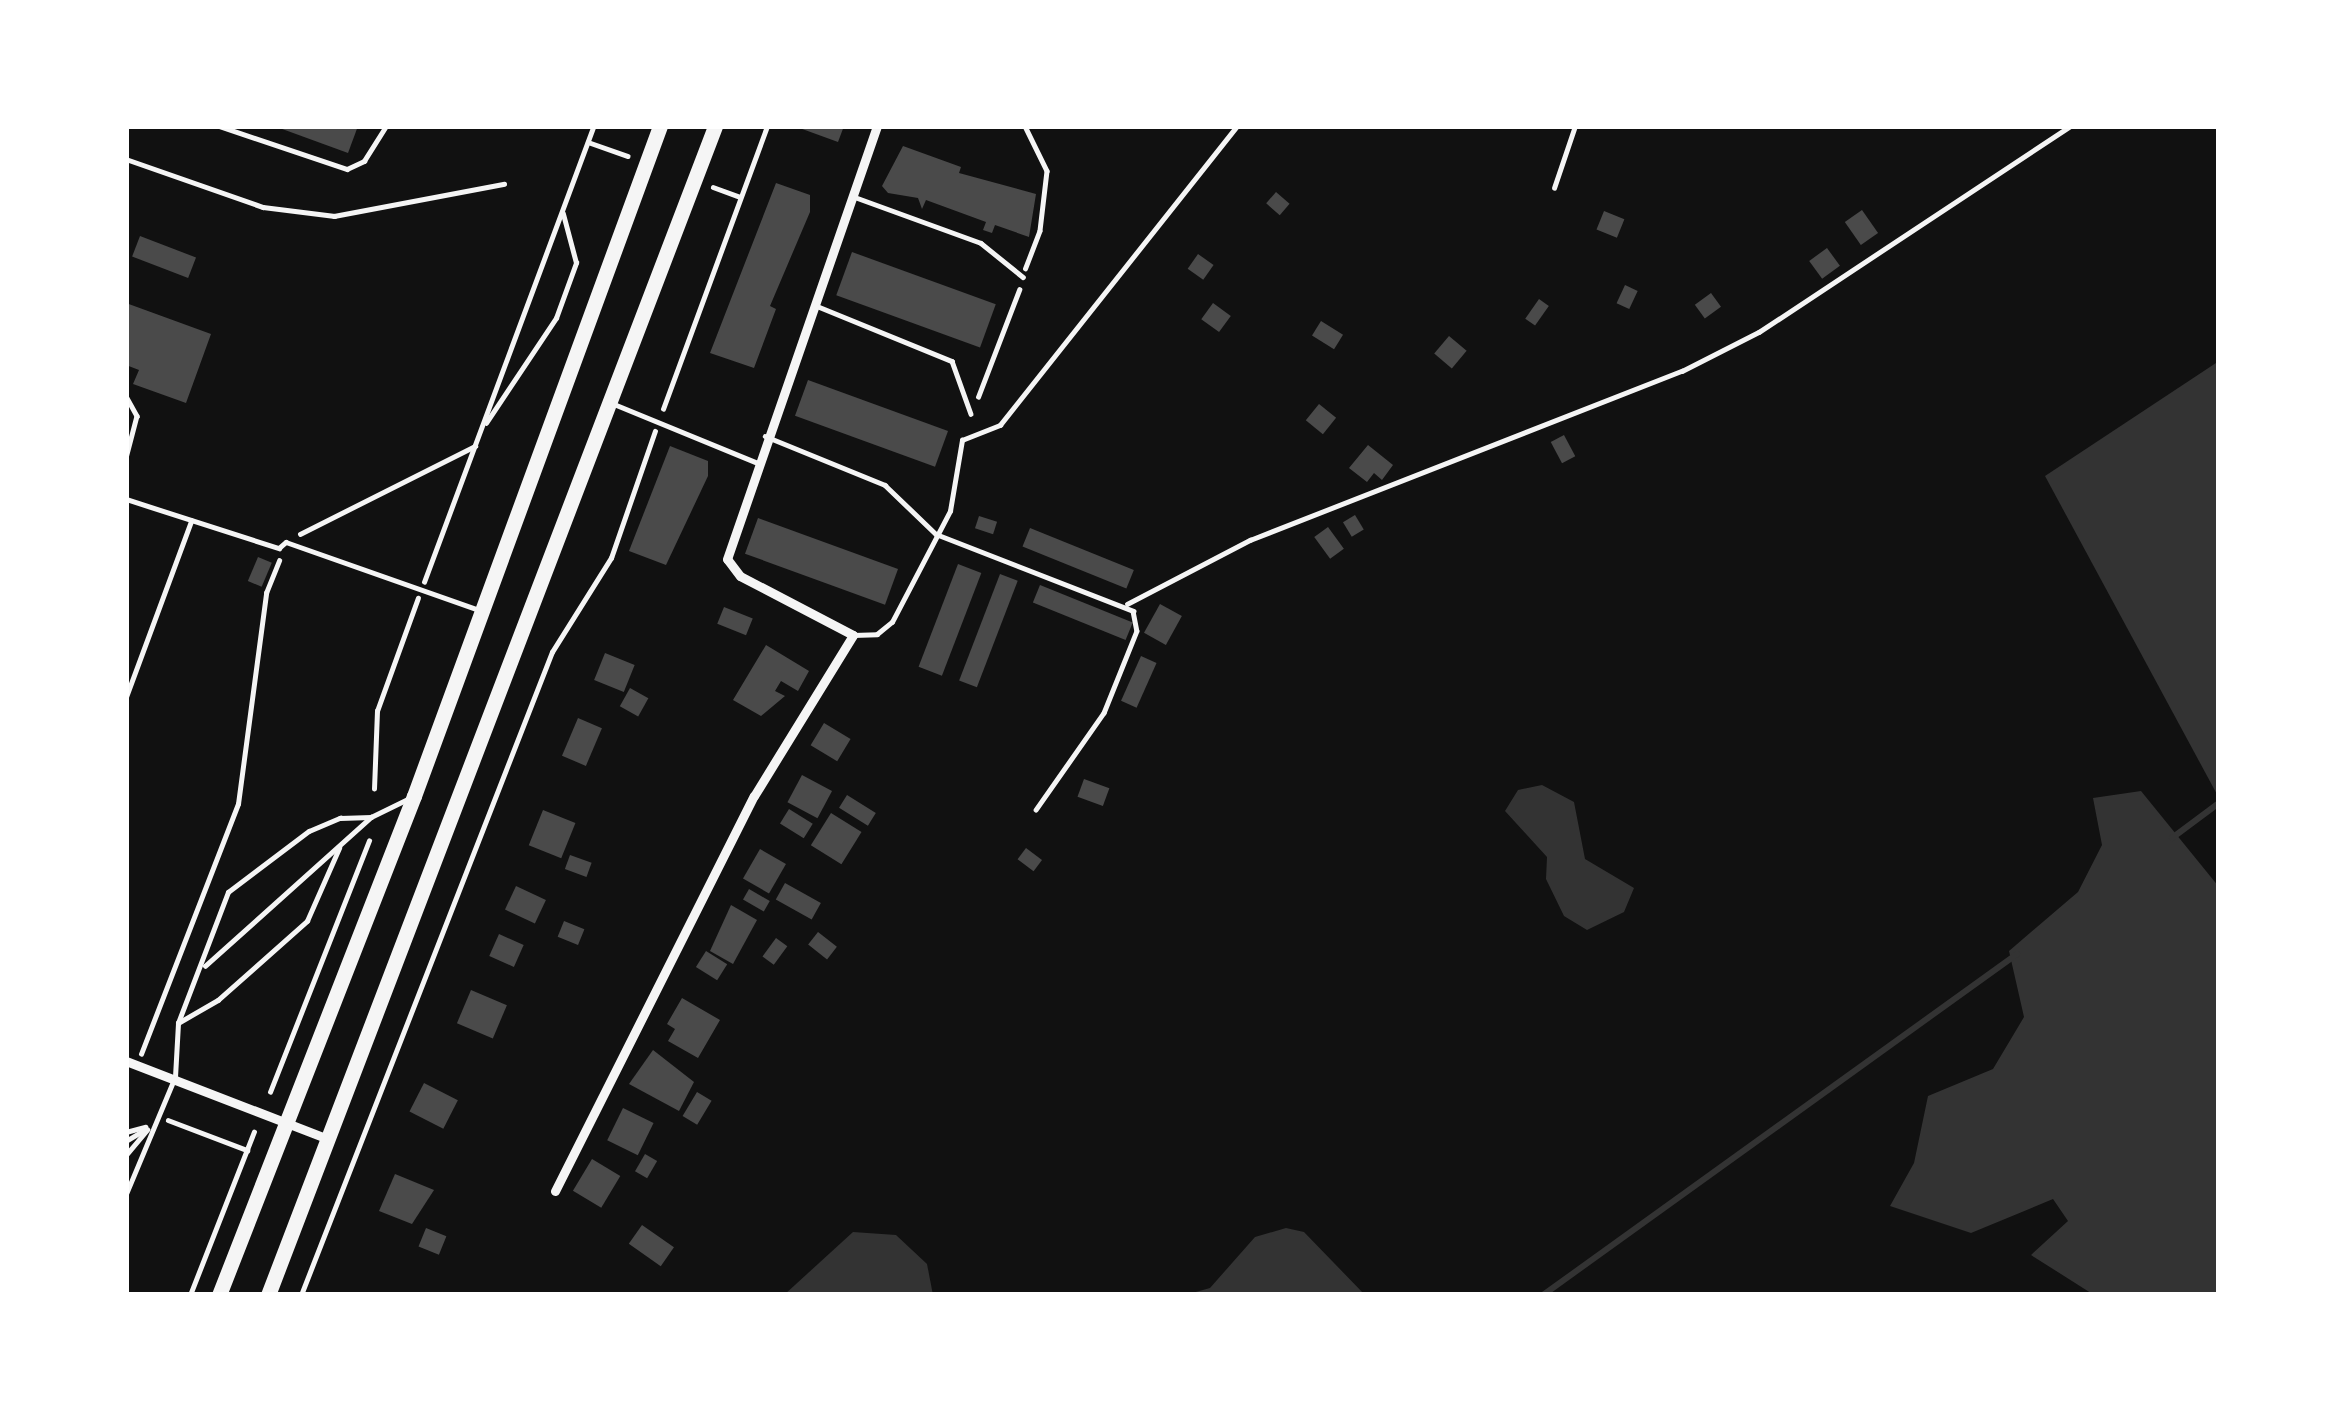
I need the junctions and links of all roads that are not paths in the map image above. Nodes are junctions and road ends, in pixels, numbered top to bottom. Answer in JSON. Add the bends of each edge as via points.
{"nodes":[{"id":1,"x":219,"y":126,"type":"edge"},
{"id":2,"x":386,"y":126,"type":"edge"},
{"id":3,"x":660,"y":126,"type":"edge"},
{"id":4,"x":714,"y":126,"type":"edge"},
{"id":5,"x":877,"y":126,"type":"edge"},
{"id":6,"x":1237,"y":126,"type":"edge"},
{"id":7,"x":1574,"y":126,"type":"edge"},
{"id":8,"x":2070,"y":126,"type":"edge"},
{"id":9,"x":1554,"y":188,"type":"dead end"},
{"id":10,"x":852,"y":196,"type":"junction"},
{"id":11,"x":1023,"y":277,"type":"dead end"},
{"id":12,"x":812,"y":304,"type":"junction"},
{"id":13,"x":126,"y":396,"type":"edge"},
{"id":14,"x":614,"y":404,"type":"junction"},
{"id":15,"x":971,"y":414,"type":"dead end"},
{"id":16,"x":765,"y":436,"type":"junction"},
{"id":17,"x":126,"y":458,"type":"edge"},
{"id":18,"x":758,"y":464,"type":"junction"},
{"id":19,"x":126,"y":499,"type":"edge"},
{"id":20,"x":191,"y":520,"type":"junction"},
{"id":21,"x":936,"y":534,"type":"junction"},
{"id":22,"x":1127,"y":604,"type":"junction"},
{"id":23,"x":481,"y":610,"type":"junction"},
{"id":24,"x":853,"y":635,"type":"junction"},
{"id":25,"x":126,"y":697,"type":"edge"},
{"id":26,"x":414,"y":796,"type":"junction"},
{"id":27,"x":1036,"y":810,"type":"dead end"},
{"id":28,"x":371,"y":818,"type":"junction"},
{"id":29,"x":339,"y":848,"type":"junction"},
{"id":30,"x":203,"y":968,"type":"junction"},
{"id":31,"x":178,"y":1023,"type":"junction"},
{"id":32,"x":132,"y":1063,"type":"edge"},
{"id":33,"x":175,"y":1077,"type":"junction"},
{"id":34,"x":284,"y":1119,"type":"junction"},
{"id":35,"x":151,"y":1126,"type":"junction"},
{"id":36,"x":126,"y":1132,"type":"edge"},
{"id":37,"x":328,"y":1139,"type":"junction"},
{"id":38,"x":126,"y":1141,"type":"edge"},
{"id":39,"x":126,"y":1155,"type":"edge"},
{"id":40,"x":555,"y":1191,"type":"dead end"},
{"id":41,"x":126,"y":1194,"type":"edge"},
{"id":42,"x":220,"y":1295,"type":"edge"},
{"id":43,"x":268,"y":1295,"type":"edge"}],
"edges":[{"from":1,"to":2,"type":"lane","via":[[347,169],[364,161]]},
{"from":3,"to":23,"type":"main road"},
{"from":4,"to":14,"type":"main road"},
{"from":5,"to":10,"type":"street"},
{"from":6,"to":21,"type":"lane","via":[[1000,425],[962,440],[950,511]]},
{"from":7,"to":9,"type":"lane"},
{"from":8,"to":22,"type":"lane","via":[[1720,352],[1250,540]]},
{"from":10,"to":11,"type":"lane","via":[[981,243]]},
{"from":10,"to":12,"type":"street"},
{"from":12,"to":15,"type":"lane","via":[[952,361]]},
{"from":12,"to":16,"type":"street"},
{"from":13,"to":17,"type":"lane","via":[[137,416]]},
{"from":14,"to":18,"type":"lane"},
{"from":14,"to":37,"type":"main road"},
{"from":16,"to":18,"type":"street"},
{"from":16,"to":21,"type":"lane","via":[[885,485]]},
{"from":18,"to":24,"type":"street","via":[[729,567]]},
{"from":19,"to":20,"type":"lane"},
{"from":20,"to":23,"type":"lane","via":[[279,548],[286,542]]},
{"from":20,"to":25,"type":"lane"},
{"from":21,"to":22,"type":"lane"},
{"from":21,"to":24,"type":"lane","via":[[892,622],[877,634]]},
{"from":22,"to":27,"type":"lane","via":[[1138,631],[1104,713]]},
{"from":23,"to":26,"type":"main road"},
{"from":24,"to":40,"type":"street","via":[[754,796]]},
{"from":26,"to":28,"type":"lane"},
{"from":26,"to":34,"type":"main road"},
{"from":28,"to":29,"type":"lane"},
{"from":28,"to":30,"type":"lane","via":[[340,818],[308,831],[228,892]]},
{"from":29,"to":30,"type":"lane"},
{"from":29,"to":31,"type":"lane","via":[[307,921],[218,1000]]},
{"from":30,"to":31,"type":"lane"},
{"from":31,"to":33,"type":"lane"},
{"from":32,"to":33,"type":"street"},
{"from":33,"to":34,"type":"street"},
{"from":33,"to":35,"type":"lane"},
{"from":34,"to":37,"type":"street"},
{"from":34,"to":42,"type":"main road"},
{"from":35,"to":36,"type":"lane"},
{"from":35,"to":38,"type":"lane"},
{"from":35,"to":39,"type":"lane"},
{"from":35,"to":41,"type":"lane"},
{"from":37,"to":43,"type":"main road"}]}
